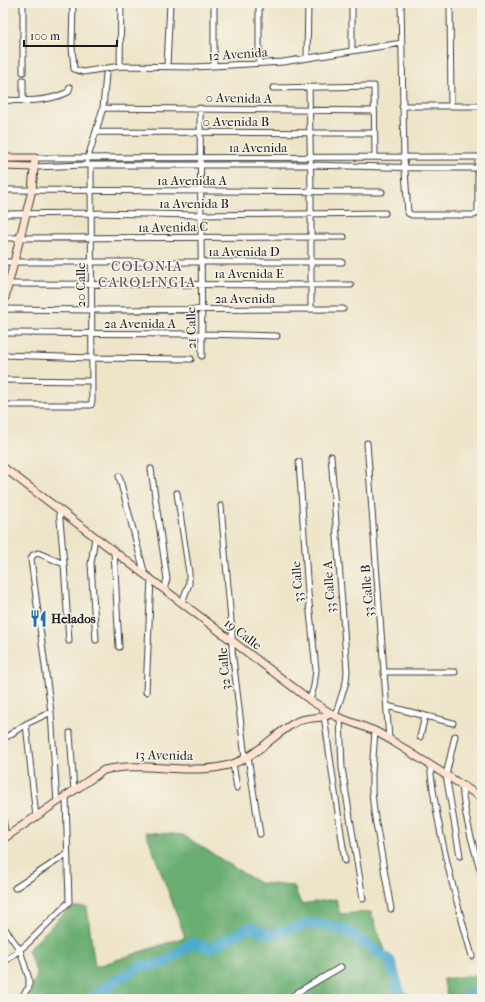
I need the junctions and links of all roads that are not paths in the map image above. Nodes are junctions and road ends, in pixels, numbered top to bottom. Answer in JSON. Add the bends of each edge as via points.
{"nodes":[{"id":1,"x":23,"y":3,"type":"edge"},
{"id":2,"x":73,"y":3,"type":"edge"},
{"id":3,"x":121,"y":3,"type":"edge"},
{"id":4,"x":170,"y":3,"type":"edge"},
{"id":5,"x":214,"y":3,"type":"edge"},
{"id":6,"x":259,"y":3,"type":"edge"},
{"id":7,"x":308,"y":3,"type":"edge"},
{"id":8,"x":352,"y":3,"type":"edge"},
{"id":9,"x":401,"y":3,"type":"edge"},
{"id":10,"x":450,"y":3,"type":"edge"},
{"id":11,"x":402,"y":43,"type":"junction"},
{"id":12,"x":352,"y":51,"type":"junction"},
{"id":13,"x":307,"y":58,"type":"junction"},
{"id":14,"x":259,"y":63,"type":"junction"},
{"id":15,"x":120,"y":66,"type":"junction"},
{"id":16,"x":168,"y":66,"type":"junction"},
{"id":17,"x":214,"y":66,"type":"junction"},
{"id":18,"x":23,"y":72,"type":"dead end"},
{"id":19,"x":106,"y":74,"type":"dead end"},
{"id":20,"x":23,"y":80,"type":"dead end"},
{"id":21,"x":309,"y":87,"type":"junction"},
{"id":22,"x":70,"y":88,"type":"dead end"},
{"id":23,"x":273,"y":88,"type":"dead end"},
{"id":24,"x":3,"y":100,"type":"edge"},
{"id":25,"x":23,"y":101,"type":"junction"},
{"id":26,"x":402,"y":106,"type":"junction"},
{"id":27,"x":451,"y":106,"type":"junction"},
{"id":28,"x":482,"y":106,"type":"edge"},
{"id":29,"x":103,"y":108,"type":"junction"},
{"id":30,"x":200,"y":108,"type":"junction"},
{"id":31,"x":309,"y":110,"type":"junction"},
{"id":32,"x":374,"y":111,"type":"junction"},
{"id":33,"x":97,"y":132,"type":"junction"},
{"id":34,"x":200,"y":132,"type":"junction"},
{"id":35,"x":310,"y":133,"type":"junction"},
{"id":36,"x":374,"y":133,"type":"junction"},
{"id":37,"x":310,"y":157,"type":"junction"},
{"id":38,"x":375,"y":157,"type":"junction"},
{"id":39,"x":480,"y":157,"type":"edge"},
{"id":40,"x":3,"y":158,"type":"edge"},
{"id":41,"x":35,"y":158,"type":"junction"},
{"id":42,"x":88,"y":158,"type":"junction"},
{"id":43,"x":200,"y":158,"type":"junction"},
{"id":44,"x":404,"y":158,"type":"junction"},
{"id":45,"x":85,"y":165,"type":"junction"},
{"id":46,"x":91,"y":165,"type":"junction"},
{"id":47,"x":200,"y":165,"type":"junction"},
{"id":48,"x":311,"y":165,"type":"junction"},
{"id":49,"x":3,"y":166,"type":"edge"},
{"id":50,"x":35,"y":167,"type":"junction"},
{"id":51,"x":405,"y":167,"type":"junction"},
{"id":52,"x":480,"y":168,"type":"edge"},
{"id":53,"x":3,"y":190,"type":"edge"},
{"id":54,"x":32,"y":190,"type":"junction"},
{"id":55,"x":92,"y":190,"type":"junction"},
{"id":56,"x":200,"y":191,"type":"junction"},
{"id":57,"x":311,"y":192,"type":"junction"},
{"id":58,"x":382,"y":192,"type":"dead end"},
{"id":59,"x":92,"y":213,"type":"junction"},
{"id":60,"x":385,"y":213,"type":"dead end"},
{"id":61,"x":3,"y":214,"type":"edge"},
{"id":62,"x":26,"y":214,"type":"junction"},
{"id":63,"x":311,"y":214,"type":"junction"},
{"id":64,"x":201,"y":215,"type":"junction"},
{"id":65,"x":201,"y":237,"type":"junction"},
{"id":66,"x":311,"y":237,"type":"junction"},
{"id":67,"x":344,"y":237,"type":"dead end"},
{"id":68,"x":3,"y":238,"type":"edge"},
{"id":69,"x":20,"y":238,"type":"junction"},
{"id":70,"x":91,"y":238,"type":"junction"},
{"id":71,"x":92,"y":261,"type":"junction"},
{"id":72,"x":3,"y":262,"type":"edge"},
{"id":73,"x":15,"y":262,"type":"junction"},
{"id":74,"x":201,"y":262,"type":"junction"},
{"id":75,"x":311,"y":262,"type":"junction"},
{"id":76,"x":342,"y":262,"type":"dead end"},
{"id":77,"x":6,"y":284,"type":"edge"},
{"id":78,"x":92,"y":284,"type":"junction"},
{"id":79,"x":201,"y":284,"type":"junction"},
{"id":80,"x":311,"y":284,"type":"junction"},
{"id":81,"x":351,"y":285,"type":"dead end"},
{"id":82,"x":3,"y":308,"type":"edge"},
{"id":83,"x":202,"y":309,"type":"junction"},
{"id":84,"x":311,"y":309,"type":"junction"},
{"id":85,"x":343,"y":309,"type":"dead end"},
{"id":86,"x":92,"y":310,"type":"junction"},
{"id":87,"x":3,"y":333,"type":"edge"},
{"id":88,"x":91,"y":334,"type":"junction"},
{"id":89,"x":202,"y":334,"type":"junction"},
{"id":90,"x":277,"y":336,"type":"dead end"},
{"id":91,"x":3,"y":355,"type":"edge"},
{"id":92,"x":202,"y":356,"type":"dead end"},
{"id":93,"x":91,"y":358,"type":"junction"},
{"id":94,"x":191,"y":359,"type":"dead end"},
{"id":95,"x":3,"y":380,"type":"edge"},
{"id":96,"x":91,"y":380,"type":"junction"},
{"id":97,"x":3,"y":405,"type":"edge"},
{"id":98,"x":366,"y":442,"type":"dead end"},
{"id":99,"x":331,"y":456,"type":"dead end"},
{"id":100,"x":299,"y":462,"type":"dead end"},
{"id":101,"x":3,"y":467,"type":"edge"},
{"id":102,"x":151,"y":469,"type":"dead end"},
{"id":103,"x":119,"y":476,"type":"dead end"},
{"id":104,"x":177,"y":493,"type":"dead end"},
{"id":105,"x":221,"y":506,"type":"dead end"},
{"id":106,"x":59,"y":509,"type":"junction"},
{"id":107,"x":94,"y":537,"type":"junction"},
{"id":108,"x":114,"y":551,"type":"junction"},
{"id":109,"x":64,"y":564,"type":"junction"},
{"id":110,"x":148,"y":576,"type":"junction"},
{"id":111,"x":164,"y":589,"type":"junction"},
{"id":112,"x":182,"y":602,"type":"junction"},
{"id":113,"x":69,"y":640,"type":"dead end"},
{"id":114,"x":96,"y":640,"type":"dead end"},
{"id":115,"x":233,"y":642,"type":"junction"},
{"id":116,"x":119,"y":647,"type":"dead end"},
{"id":117,"x":384,"y":672,"type":"junction"},
{"id":118,"x":455,"y":672,"type":"dead end"},
{"id":119,"x":146,"y":692,"type":"dead end"},
{"id":120,"x":310,"y":700,"type":"junction"},
{"id":121,"x":387,"y":706,"type":"junction"},
{"id":122,"x":51,"y":712,"type":"junction"},
{"id":123,"x":336,"y":715,"type":"junction"},
{"id":124,"x":324,"y":716,"type":"junction"},
{"id":125,"x":426,"y":716,"type":"junction"},
{"id":126,"x":453,"y":723,"type":"dead end"},
{"id":127,"x":26,"y":724,"type":"junction"},
{"id":128,"x":375,"y":731,"type":"junction"},
{"id":129,"x":70,"y":733,"type":"dead end"},
{"id":130,"x":8,"y":736,"type":"dead end"},
{"id":131,"x":455,"y":736,"type":"dead end"},
{"id":132,"x":420,"y":737,"type":"dead end"},
{"id":133,"x":389,"y":739,"type":"junction"},
{"id":134,"x":246,"y":757,"type":"junction"},
{"id":135,"x":233,"y":764,"type":"junction"},
{"id":136,"x":430,"y":766,"type":"junction"},
{"id":137,"x":446,"y":776,"type":"junction"},
{"id":138,"x":462,"y":785,"type":"junction"},
{"id":139,"x":237,"y":788,"type":"dead end"},
{"id":140,"x":74,"y":791,"type":"junction"},
{"id":141,"x":66,"y":797,"type":"junction"},
{"id":142,"x":482,"y":797,"type":"edge"},
{"id":143,"x":57,"y":803,"type":"junction"},
{"id":144,"x":36,"y":817,"type":"junction"},
{"id":145,"x":3,"y":819,"type":"edge"},
{"id":146,"x":260,"y":834,"type":"dead end"},
{"id":147,"x":4,"y":838,"type":"edge"},
{"id":148,"x":67,"y":854,"type":"junction"},
{"id":149,"x":460,"y":856,"type":"dead end"},
{"id":150,"x":345,"y":861,"type":"dead end"},
{"id":151,"x":482,"y":876,"type":"edge"},
{"id":152,"x":15,"y":888,"type":"dead end"},
{"id":153,"x":363,"y":899,"type":"dead end"},
{"id":154,"x":391,"y":909,"type":"dead end"},
{"id":155,"x":3,"y":926,"type":"edge"},
{"id":156,"x":20,"y":950,"type":"junction"},
{"id":157,"x":472,"y":956,"type":"dead end"},
{"id":158,"x":3,"y":963,"type":"edge"},
{"id":159,"x":341,"y":967,"type":"dead end"},
{"id":160,"x":20,"y":999,"type":"edge"},
{"id":161,"x":288,"y":999,"type":"edge"}],
"edges":[{"from":1,"to":18,"type":"street"},
{"from":2,"to":15,"type":"street","name":"12 Avenida","via":[[74,69],[83,72]]},
{"from":3,"to":15,"type":"street"},
{"from":4,"to":16,"type":"street"},
{"from":5,"to":17,"type":"street"},
{"from":6,"to":14,"type":"street"},
{"from":7,"to":13,"type":"street"},
{"from":8,"to":12,"type":"street"},
{"from":9,"to":11,"type":"street"},
{"from":10,"to":27,"type":"street"},
{"from":11,"to":12,"type":"street","name":"12 Avenida"},
{"from":11,"to":26,"type":"street"},
{"from":12,"to":13,"type":"street","name":"12 Avenida"},
{"from":13,"to":14,"type":"street","name":"12 Avenida"},
{"from":14,"to":17,"type":"street","name":"12 Avenida"},
{"from":15,"to":16,"type":"street","name":"12 Avenida"},
{"from":16,"to":17,"type":"street","name":"12 Avenida"},
{"from":19,"to":29,"type":"street"},
{"from":20,"to":25,"type":"street"},
{"from":21,"to":23,"type":"street"},
{"from":21,"to":31,"type":"street"},
{"from":21,"to":32,"type":"street","via":[[374,86]]},
{"from":22,"to":25,"type":"street","via":[[63,95]]},
{"from":24,"to":25,"type":"street"},
{"from":26,"to":27,"type":"street"},
{"from":26,"to":44,"type":"street"},
{"from":27,"to":28,"type":"street"},
{"from":29,"to":30,"type":"street","name":"0 Avenida A"},
{"from":29,"to":33,"type":"street"},
{"from":30,"to":31,"type":"street","name":"0 Avenida A"},
{"from":30,"to":34,"type":"street","name":"21 Calle"},
{"from":31,"to":32,"type":"street","name":"0 Avenida A"},
{"from":31,"to":35,"type":"street"},
{"from":32,"to":36,"type":"street"},
{"from":33,"to":34,"type":"street","name":"0 Avenida B"},
{"from":33,"to":42,"type":"street"},
{"from":34,"to":35,"type":"street","name":"0 Avenida B"},
{"from":34,"to":43,"type":"street","name":"21 Calle"},
{"from":35,"to":36,"type":"street","name":"0 Avenida B"},
{"from":35,"to":37,"type":"street"},
{"from":36,"to":38,"type":"street"},
{"from":37,"to":38,"type":"street","name":"1a Avenida"},
{"from":37,"to":43,"type":"street","name":"1a Avenida"},
{"from":37,"to":48,"type":"street"},
{"from":38,"to":44,"type":"street","name":"1a Avenida"},
{"from":39,"to":44,"type":"street","name":"1a Avenida"},
{"from":39,"to":52,"type":"street"},
{"from":40,"to":41,"type":"main road"},
{"from":41,"to":42,"type":"street","name":"1a Avenida"},
{"from":41,"to":50,"type":"main road"},
{"from":42,"to":43,"type":"street","name":"1a Avenida"},
{"from":42,"to":45,"type":"street"},
{"from":43,"to":47,"type":"street","name":"21 Calle"},
{"from":44,"to":51,"type":"street"},
{"from":45,"to":46,"type":"street","name":"1a Avenida"},
{"from":45,"to":50,"type":"street","name":"1a Avenida"},
{"from":46,"to":47,"type":"street","name":"1a Avenida"},
{"from":46,"to":55,"type":"street","name":"20 Calle"},
{"from":47,"to":48,"type":"street","name":"1a Avenida"},
{"from":47,"to":56,"type":"street","name":"21 Calle"},
{"from":48,"to":51,"type":"street","name":"1a Avenida"},
{"from":48,"to":57,"type":"street"},
{"from":49,"to":50,"type":"main road"},
{"from":50,"to":54,"type":"main road"},
{"from":51,"to":52,"type":"street","name":"1a Avenida"},
{"from":51,"to":52,"type":"street","via":[[408,213],[412,216],[478,213]]},
{"from":53,"to":54,"type":"street","name":"1a Avenida A"},
{"from":54,"to":55,"type":"street","name":"1a Avenida A"},
{"from":54,"to":62,"type":"main road"},
{"from":55,"to":56,"type":"street","name":"1a Avenida A"},
{"from":55,"to":59,"type":"street","name":"20 Calle"},
{"from":56,"to":57,"type":"street","name":"1a Avenida A"},
{"from":56,"to":64,"type":"street","name":"21 Calle"},
{"from":57,"to":58,"type":"street","name":"1a Avenida A"},
{"from":57,"to":63,"type":"street"},
{"from":59,"to":62,"type":"street","name":"1a Avenida B"},
{"from":59,"to":64,"type":"street","name":"1a Avenida B"},
{"from":59,"to":70,"type":"street","name":"20 Calle"},
{"from":60,"to":63,"type":"street","name":"1a Avenida B"},
{"from":61,"to":62,"type":"street","name":"1a Avenida B"},
{"from":62,"to":69,"type":"main road"},
{"from":63,"to":64,"type":"street","name":"1a Avenida B"},
{"from":63,"to":66,"type":"street"},
{"from":64,"to":65,"type":"street","name":"21 Calle"},
{"from":65,"to":66,"type":"street","name":"1a Avenida C"},
{"from":65,"to":70,"type":"street","name":"1a Avenida C"},
{"from":65,"to":74,"type":"street","name":"21 Calle"},
{"from":66,"to":67,"type":"street","name":"1a Avenida C"},
{"from":66,"to":75,"type":"street"},
{"from":68,"to":69,"type":"street","name":"1a Avenida C"},
{"from":69,"to":70,"type":"street","name":"1a Avenida C"},
{"from":69,"to":73,"type":"main road"},
{"from":70,"to":71,"type":"street","name":"20 Calle"},
{"from":71,"to":73,"type":"street","name":"1a Avenida D"},
{"from":71,"to":74,"type":"street","name":"1a Avenida D"},
{"from":71,"to":78,"type":"street","name":"20 Calle"},
{"from":72,"to":73,"type":"street","name":"1a Avenida D"},
{"from":73,"to":77,"type":"main road"},
{"from":74,"to":75,"type":"street","name":"1a Avenida D"},
{"from":74,"to":79,"type":"street","name":"21 Calle"},
{"from":75,"to":76,"type":"street","name":"1a Avenida D"},
{"from":75,"to":80,"type":"street"},
{"from":77,"to":78,"type":"street","name":"1a Avenida E"},
{"from":77,"to":82,"type":"main road"},
{"from":78,"to":79,"type":"street","name":"1a Avenida E"},
{"from":78,"to":86,"type":"street","name":"20 Calle"},
{"from":79,"to":80,"type":"street","name":"1a Avenida E"},
{"from":79,"to":83,"type":"street","name":"21 Calle"},
{"from":80,"to":81,"type":"street","name":"1a Avenida E"},
{"from":80,"to":84,"type":"street"},
{"from":82,"to":86,"type":"street","name":"2a Avenida"},
{"from":83,"to":84,"type":"street","name":"2a Avenida"},
{"from":83,"to":86,"type":"street","name":"2a Avenida"},
{"from":83,"to":89,"type":"street","name":"21 Calle"},
{"from":84,"to":85,"type":"street","name":"2a Avenida"},
{"from":86,"to":88,"type":"street","name":"20 Calle"},
{"from":87,"to":88,"type":"street","name":"2a Avenida A"},
{"from":88,"to":89,"type":"street","name":"2a Avenida A"},
{"from":88,"to":93,"type":"street","name":"20 Calle"},
{"from":89,"to":90,"type":"street","name":"2a Avenida A"},
{"from":89,"to":92,"type":"street","name":"21 Calle"},
{"from":91,"to":93,"type":"street"},
{"from":93,"to":94,"type":"street"},
{"from":93,"to":96,"type":"street","name":"20 Calle"},
{"from":95,"to":96,"type":"street"},
{"from":96,"to":97,"type":"street","name":"20 Calle","via":[[91,405]]},
{"from":98,"to":117,"type":"street","name":"33 Calle B"},
{"from":99,"to":123,"type":"street","name":"33 Calle A","via":[[347,671]]},
{"from":100,"to":120,"type":"street","name":"33 Calle","via":[[316,670]]},
{"from":101,"to":106,"type":"main road","name":"19 Calle"},
{"from":102,"to":111,"type":"street","via":[[167,580]]},
{"from":103,"to":110,"type":"street"},
{"from":104,"to":112,"type":"street","via":[[190,573]]},
{"from":105,"to":115,"type":"street","name":"32 Calle"},
{"from":106,"to":107,"type":"main road","name":"19 Calle"},
{"from":106,"to":109,"type":"street"},
{"from":107,"to":108,"type":"main road","name":"19 Calle"},
{"from":107,"to":114,"type":"street","via":[[91,564]]},
{"from":108,"to":110,"type":"main road","name":"19 Calle"},
{"from":108,"to":116,"type":"street"},
{"from":109,"to":113,"type":"street"},
{"from":109,"to":122,"type":"street","via":[[38,553],[31,559]]},
{"from":110,"to":111,"type":"main road","name":"19 Calle"},
{"from":110,"to":119,"type":"street"},
{"from":111,"to":112,"type":"main road","name":"19 Calle"},
{"from":112,"to":115,"type":"main road","name":"19 Calle"},
{"from":115,"to":120,"type":"main road","name":"19 Calle"},
{"from":115,"to":134,"type":"street","name":"32 Calle"},
{"from":117,"to":118,"type":"street"},
{"from":117,"to":121,"type":"street","name":"33 Calle B"},
{"from":120,"to":123,"type":"main road","name":"19 Calle"},
{"from":121,"to":125,"type":"street"},
{"from":121,"to":133,"type":"street","name":"33 Calle B"},
{"from":122,"to":127,"type":"street"},
{"from":122,"to":143,"type":"street"},
{"from":123,"to":124,"type":"main road","name":"13 Avenida"},
{"from":123,"to":128,"type":"main road","name":"19 Calle"},
{"from":123,"to":153,"type":"street","name":"33 Calle A"},
{"from":124,"to":134,"type":"main road","name":"13 Avenida","via":[[297,721]]},
{"from":124,"to":150,"type":"street"},
{"from":125,"to":126,"type":"street"},
{"from":125,"to":132,"type":"street"},
{"from":127,"to":130,"type":"street"},
{"from":127,"to":144,"type":"street"},
{"from":128,"to":133,"type":"main road","name":"19 Calle"},
{"from":128,"to":154,"type":"street","via":[[372,792]]},
{"from":129,"to":140,"type":"street"},
{"from":131,"to":137,"type":"street"},
{"from":133,"to":136,"type":"main road","name":"19 Calle"},
{"from":134,"to":135,"type":"main road","name":"13 Avenida"},
{"from":134,"to":146,"type":"street","name":"32 Calle"},
{"from":135,"to":139,"type":"street"},
{"from":135,"to":140,"type":"main road","name":"13 Avenida","via":[[186,768],[116,767],[104,770]]},
{"from":136,"to":137,"type":"main road","name":"19 Calle"},
{"from":136,"to":157,"type":"street","via":[[446,862]]},
{"from":137,"to":138,"type":"main road","name":"19 Calle"},
{"from":137,"to":149,"type":"street"},
{"from":138,"to":142,"type":"main road","name":"19 Calle"},
{"from":138,"to":151,"type":"street","via":[[474,849]]},
{"from":140,"to":141,"type":"main road","name":"13 Avenida"},
{"from":141,"to":143,"type":"main road","name":"13 Avenida"},
{"from":141,"to":148,"type":"street"},
{"from":143,"to":144,"type":"main road","name":"13 Avenida"},
{"from":144,"to":147,"type":"main road","name":"13 Avenida"},
{"from":145,"to":147,"type":"street"},
{"from":148,"to":152,"type":"street"},
{"from":148,"to":156,"type":"street","via":[[69,902]]},
{"from":155,"to":156,"type":"street"},
{"from":156,"to":158,"type":"street"},
{"from":156,"to":160,"type":"street","via":[[29,987]]},
{"from":159,"to":161,"type":"street"}]}
